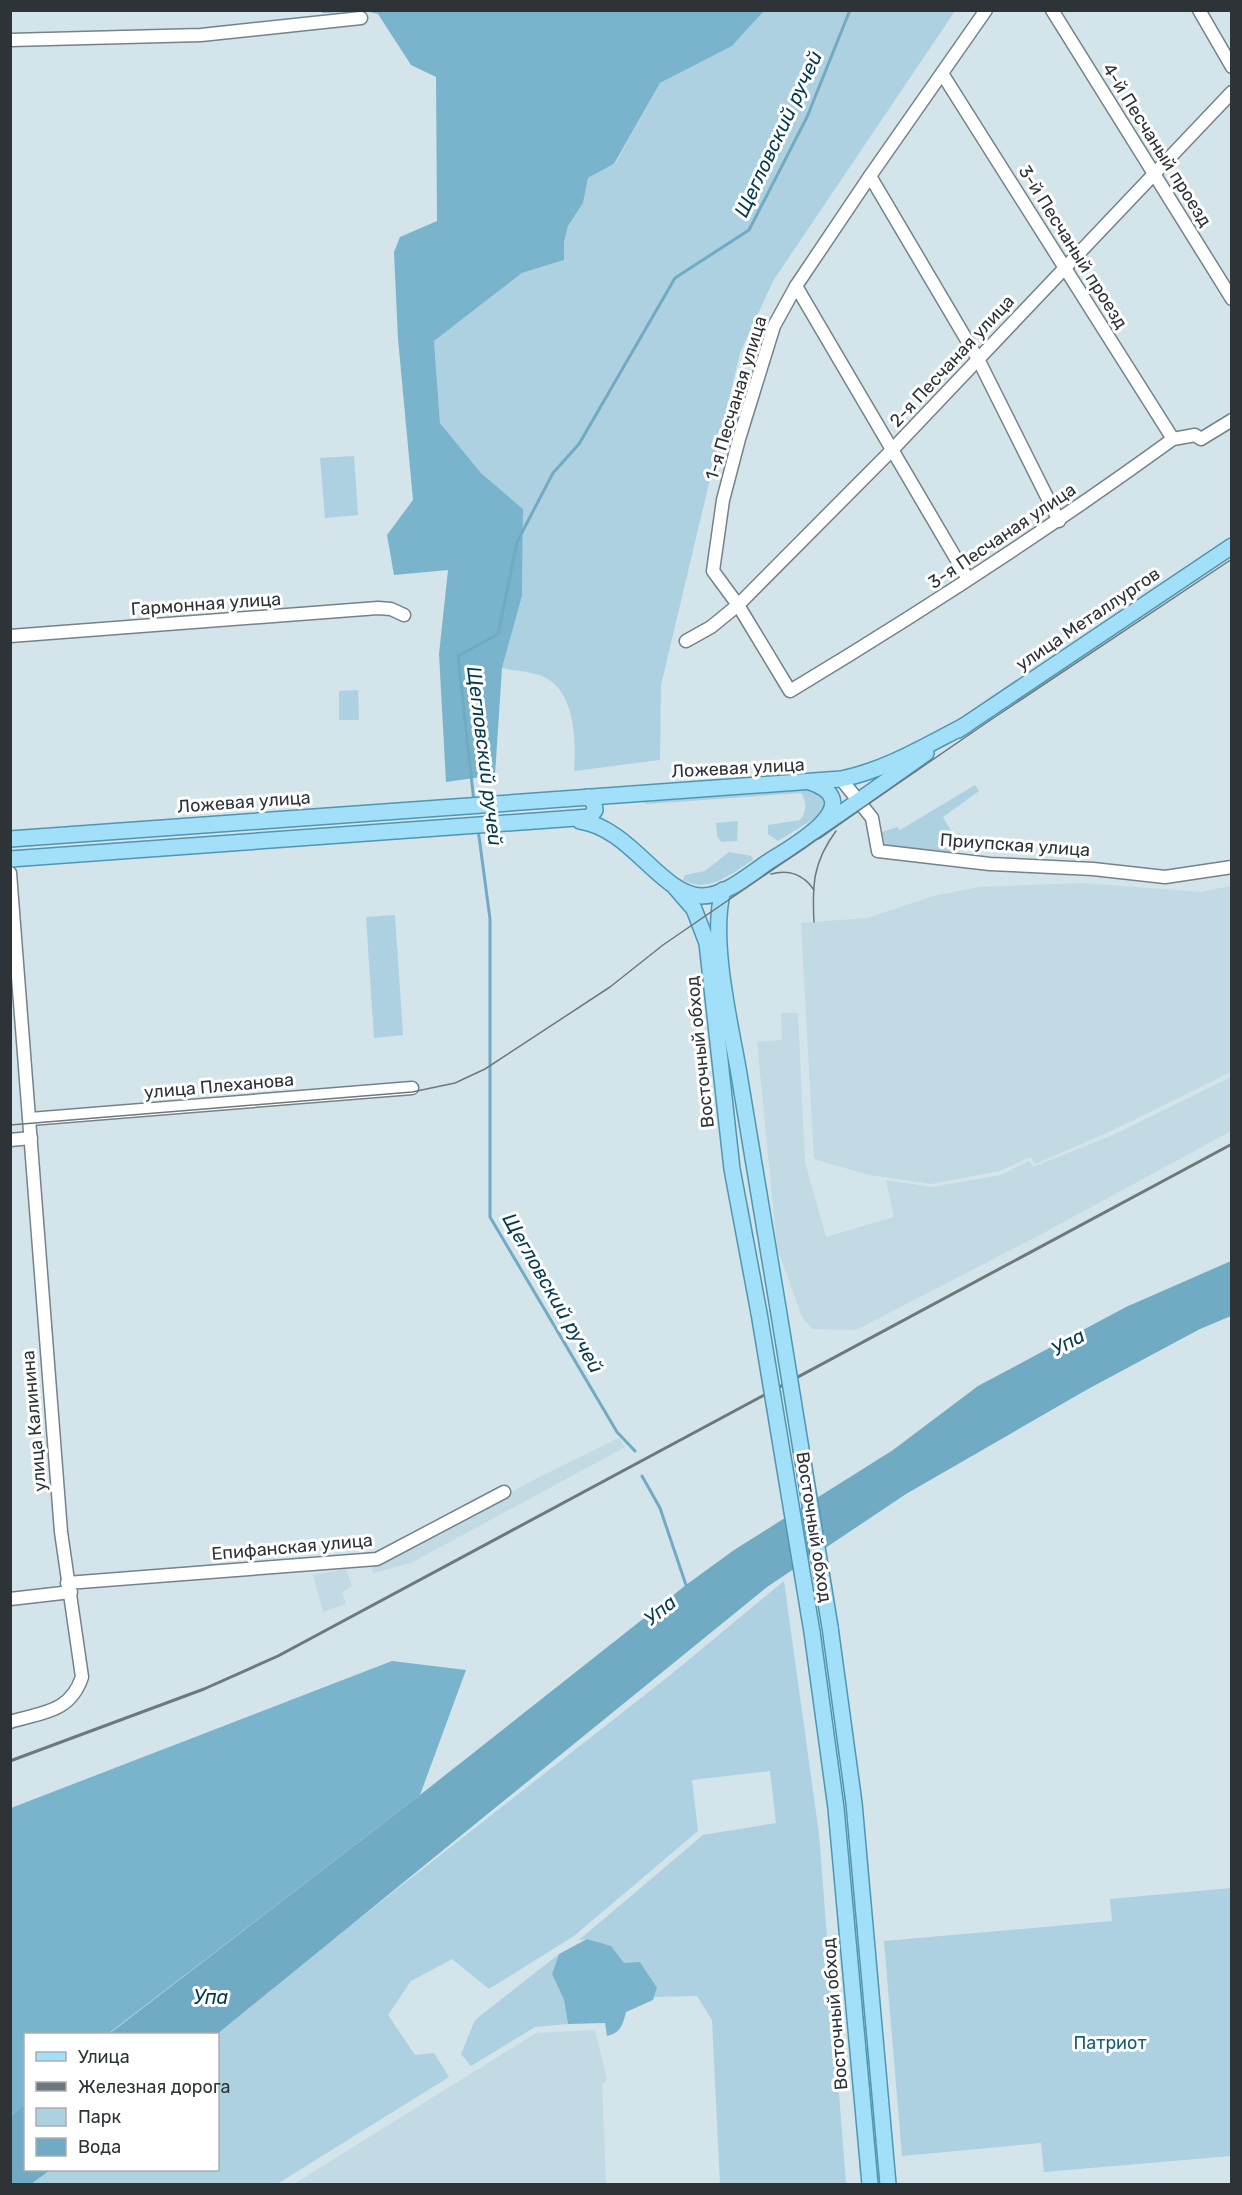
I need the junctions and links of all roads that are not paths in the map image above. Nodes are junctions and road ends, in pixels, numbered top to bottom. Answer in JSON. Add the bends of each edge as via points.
{"nodes":[{"id":1,"x":986,"y":10,"type":"edge"},
{"id":2,"x":1052,"y":10,"type":"edge"},
{"id":3,"x":1198,"y":10,"type":"edge"},
{"id":4,"x":361,"y":18,"type":"dead end"},
{"id":5,"x":10,"y":40,"type":"edge"},
{"id":6,"x":1232,"y":67,"type":"edge"},
{"id":7,"x":943,"y":75,"type":"junction"},
{"id":8,"x":1232,"y":92,"type":"edge"},
{"id":9,"x":870,"y":176,"type":"junction"},
{"id":10,"x":1153,"y":176,"type":"junction"},
{"id":11,"x":1064,"y":268,"type":"junction"},
{"id":12,"x":796,"y":286,"type":"junction"},
{"id":13,"x":1232,"y":299,"type":"edge"},
{"id":14,"x":978,"y":359,"type":"junction"},
{"id":15,"x":1232,"y":420,"type":"edge"},
{"id":16,"x":1173,"y":439,"type":"junction"},
{"id":17,"x":891,"y":451,"type":"junction"},
{"id":18,"x":1059,"y":521,"type":"junction"},
{"id":19,"x":1232,"y":546,"type":"edge"},
{"id":20,"x":968,"y":579,"type":"junction"},
{"id":21,"x":738,"y":605,"type":"junction"},
{"id":22,"x":404,"y":615,"type":"dead end"},
{"id":23,"x":10,"y":636,"type":"edge"},
{"id":24,"x":686,"y":641,"type":"dead end"},
{"id":25,"x":790,"y":691,"type":"joint"},
{"id":26,"x":966,"y":725,"type":"junction"},
{"id":27,"x":841,"y":779,"type":"junction"},
{"id":28,"x":810,"y":782,"type":"junction"},
{"id":29,"x":588,"y":796,"type":"junction"},
{"id":30,"x":861,"y":801,"type":"junction"},
{"id":31,"x":436,"y":807,"type":"junction"},
{"id":32,"x":557,"y":819,"type":"junction"},
{"id":33,"x":436,"y":828,"type":"junction"},
{"id":34,"x":816,"y":831,"type":"junction"},
{"id":35,"x":10,"y":839,"type":"edge"},
{"id":36,"x":10,"y":859,"type":"edge"},
{"id":37,"x":1232,"y":867,"type":"edge"},
{"id":38,"x":10,"y":873,"type":"edge"},
{"id":39,"x":675,"y":887,"type":"junction"},
{"id":40,"x":723,"y":891,"type":"junction"},
{"id":41,"x":412,"y":1088,"type":"dead end"},
{"id":42,"x":30,"y":1119,"type":"junction"},
{"id":43,"x":31,"y":1138,"type":"junction"},
{"id":44,"x":10,"y":1140,"type":"edge"},
{"id":45,"x":504,"y":1492,"type":"dead end"},
{"id":46,"x":69,"y":1588,"type":"junction"},
{"id":47,"x":10,"y":1599,"type":"edge"},
{"id":48,"x":10,"y":1722,"type":"edge"},
{"id":49,"x":870,"y":2184,"type":"edge"},
{"id":50,"x":888,"y":2184,"type":"edge"}],
"edges":[{"from":1,"to":7,"type":"street","name":"1-я Песчаная улица"},
{"from":2,"to":10,"type":"street","name":"4-й Песчаный проезд"},
{"from":3,"to":6,"type":"street"},
{"from":4,"to":5,"type":"street","via":[[201,35]]},
{"from":7,"to":9,"type":"street","name":"1-я Песчаная улица"},
{"from":7,"to":11,"type":"street","name":"3-й Песчаный проезд"},
{"from":8,"to":10,"type":"street","name":"2-я Песчаная улица"},
{"from":9,"to":12,"type":"street","name":"1-я Песчаная улица"},
{"from":9,"to":14,"type":"street"},
{"from":10,"to":11,"type":"street","name":"2-я Песчаная улица"},
{"from":10,"to":13,"type":"street","name":"4-й Песчаный проезд"},
{"from":11,"to":14,"type":"street","name":"2-я Песчаная улица"},
{"from":11,"to":16,"type":"street","name":"3-й Песчаный проезд"},
{"from":12,"to":17,"type":"street"},
{"from":12,"to":21,"type":"street","name":"1-я Песчаная улица","via":[[774,326],[723,500],[713,571]]},
{"from":14,"to":17,"type":"street","name":"2-я Песчаная улица"},
{"from":14,"to":18,"type":"street"},
{"from":15,"to":16,"type":"street","via":[[1201,440],[1195,435]]},
{"from":16,"to":18,"type":"street","name":"3-я Песчаная улица"},
{"from":17,"to":20,"type":"street"},
{"from":17,"to":21,"type":"street","name":"2-я Песчаная улица"},
{"from":18,"to":20,"type":"street","name":"3-я Песчаная улица"},
{"from":19,"to":26,"type":"main road","name":"улица Металлургов"},
{"from":20,"to":25,"type":"street","name":"3-я Песчаная улица"},
{"from":21,"to":24,"type":"street","name":"2-я Песчаная улица"},
{"from":21,"to":25,"type":"street","name":"1-я Песчаная улица"},
{"from":22,"to":23,"type":"street","name":"Гармонная улица","via":[[378,608]]},
{"from":26,"to":27,"type":"main road","name":"улица Металлургов","via":[[868,773]]},
{"from":26,"to":30,"type":"main road","name":"улица Металлургов"},
{"from":27,"to":28,"type":"main road","name":"улица Металлургов"},
{"from":27,"to":30,"type":"street","name":"Приупская улица"},
{"from":28,"to":29,"type":"main road","name":"Ложевая улица"},
{"from":28,"to":34,"type":"main road","name":"Ложевая улица","via":[[826,791],[832,805]]},
{"from":29,"to":31,"type":"main road","name":"Ложевая улица"},
{"from":29,"to":32,"type":"main road","name":"Ложевая улица","via":[[595,810],[590,817]]},
{"from":30,"to":34,"type":"main road","name":"улица Металлургов"},
{"from":30,"to":37,"type":"street","name":"Приупская улица","via":[[876,827],[878,851],[1165,878]]},
{"from":31,"to":33,"type":"main road","via":[[429,816]]},
{"from":31,"to":35,"type":"main road","name":"Ложевая улица"},
{"from":32,"to":33,"type":"main road","name":"Ложевая улица"},
{"from":32,"to":39,"type":"main road","name":"Ложевая улица","via":[[582,821],[622,838]]},
{"from":33,"to":36,"type":"main road","name":"Ложевая улица"},
{"from":34,"to":40,"type":"main road","name":"Ложевая улица"},
{"from":38,"to":42,"type":"street","name":"улица Калинина"},
{"from":39,"to":40,"type":"main road","name":"Ложевая улица","via":[[693,896]]},
{"from":39,"to":49,"type":"main road","name":"Восточный обход","bridge":true,"via":[[694,909],[707,943],[732,1169],[812,1632],[836,1808]]},
{"from":40,"to":50,"type":"main road","name":"Восточный обход","bridge":true,"via":[[719,933],[729,1019],[830,1627],[855,1815]]},
{"from":41,"to":42,"type":"street","name":"улица Плеханова"},
{"from":42,"to":43,"type":"street","name":"улица Калинина"},
{"from":43,"to":44,"type":"street"},
{"from":43,"to":46,"type":"street","name":"улица Калинина","via":[[45,1342]]},
{"from":45,"to":46,"type":"street","name":"Епифанская улица","via":[[377,1559]]},
{"from":46,"to":47,"type":"street","name":"Епифанская улица"},
{"from":46,"to":48,"type":"street","name":"улица Калинина","via":[[82,1677],[73,1698],[64,1706]]}]}
